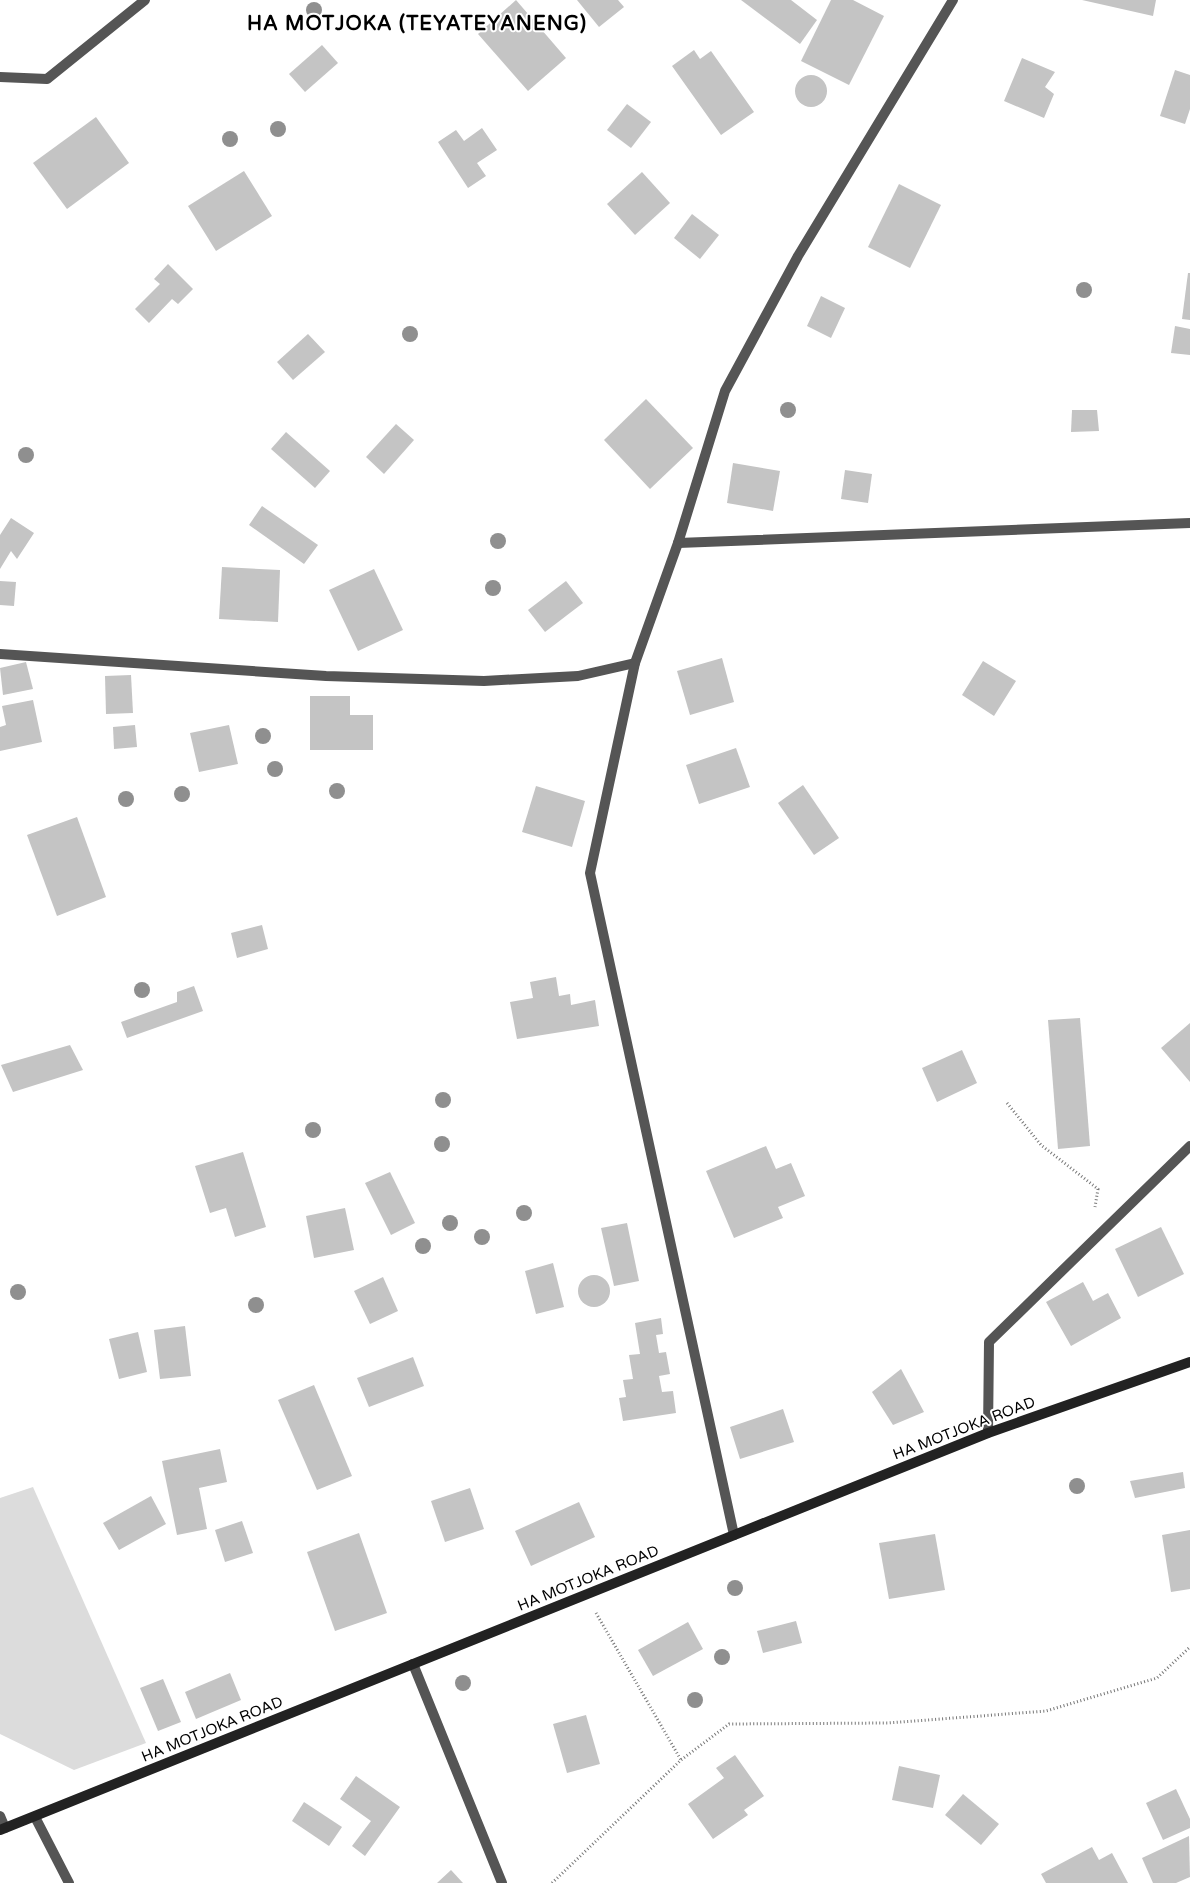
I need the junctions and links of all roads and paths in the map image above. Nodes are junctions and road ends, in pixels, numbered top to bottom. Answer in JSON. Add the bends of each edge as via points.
{"nodes":[{"id":1,"x":145,"y":0,"type":"edge"},
{"id":2,"x":952,"y":0,"type":"edge"},
{"id":3,"x":0,"y":77,"type":"edge"},
{"id":4,"x":1190,"y":523,"type":"edge"},
{"id":5,"x":678,"y":543,"type":"junction"},
{"id":6,"x":0,"y":654,"type":"edge"},
{"id":7,"x":635,"y":663,"type":"junction"},
{"id":8,"x":1007,"y":1103,"type":"dead end"},
{"id":9,"x":1190,"y":1146,"type":"edge"},
{"id":10,"x":1089,"y":1244,"type":"junction"},
{"id":11,"x":1190,"y":1362,"type":"edge"},
{"id":12,"x":988,"y":1433,"type":"junction"},
{"id":13,"x":734,"y":1536,"type":"junction"},
{"id":14,"x":586,"y":1595,"type":"junction"},
{"id":15,"x":1190,"y":1647,"type":"edge"},
{"id":16,"x":413,"y":1664,"type":"junction"},
{"id":17,"x":681,"y":1760,"type":"junction"},
{"id":18,"x":0,"y":1816,"type":"edge"},
{"id":19,"x":35,"y":1817,"type":"junction"},
{"id":20,"x":2,"y":1829,"type":"edge"},
{"id":21,"x":68,"y":1883,"type":"edge"},
{"id":22,"x":502,"y":1883,"type":"edge"},
{"id":23,"x":552,"y":1883,"type":"edge"}],
"edges":[{"from":1,"to":3,"type":"street","via":[[47,79]]},
{"from":2,"to":5,"type":"street","via":[[798,256],[725,391]]},
{"from":4,"to":5,"type":"street"},
{"from":5,"to":7,"type":"street"},
{"from":6,"to":7,"type":"street","via":[[326,676],[484,681],[578,676]]},
{"from":7,"to":13,"type":"street","via":[[590,873]]},
{"from":8,"to":10,"type":"path","via":[[1041,1145],[1098,1189]]},
{"from":9,"to":10,"type":"street"},
{"from":10,"to":12,"type":"street","via":[[989,1342]]},
{"from":11,"to":12,"type":"street","name":"HA MOTJOKA ROAD"},
{"from":12,"to":13,"type":"street","name":"HA MOTJOKA ROAD"},
{"from":13,"to":14,"type":"street","name":"HA MOTJOKA ROAD"},
{"from":14,"to":16,"type":"street","name":"HA MOTJOKA ROAD"},
{"from":14,"to":17,"type":"path"},
{"from":15,"to":17,"type":"path","via":[[1156,1678],[1046,1710],[888,1723],[729,1724]]},
{"from":16,"to":19,"type":"street","name":"HA MOTJOKA ROAD"},
{"from":16,"to":22,"type":"street"},
{"from":17,"to":23,"type":"path"},
{"from":18,"to":20,"type":"street"},
{"from":19,"to":20,"type":"street","name":"HA MOTJOKA ROAD"},
{"from":19,"to":21,"type":"street"}]}
